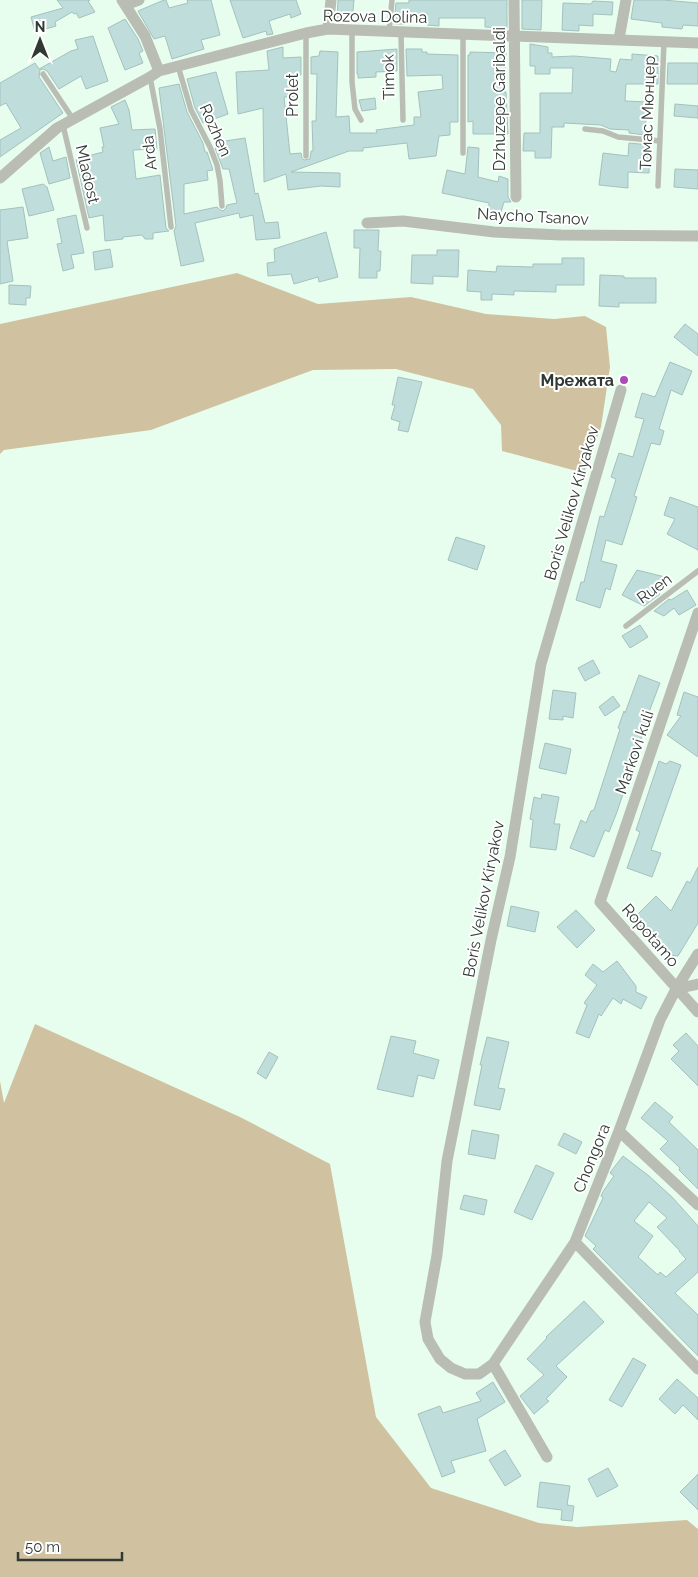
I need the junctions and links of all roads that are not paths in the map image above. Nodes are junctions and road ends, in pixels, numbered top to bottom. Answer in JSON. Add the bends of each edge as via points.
{"nodes":[{"id":1,"x":139,"y":0,"type":"edge"},
{"id":2,"x":331,"y":0,"type":"edge"},
{"id":3,"x":392,"y":0,"type":"edge"},
{"id":4,"x":514,"y":0,"type":"edge"},
{"id":5,"x":626,"y":0,"type":"edge"},
{"id":6,"x":124,"y":2,"type":"edge"},
{"id":7,"x":328,"y":30,"type":"junction"},
{"id":8,"x":352,"y":31,"type":"junction"},
{"id":9,"x":389,"y":32,"type":"junction"},
{"id":10,"x":306,"y":33,"type":"junction"},
{"id":11,"x":401,"y":33,"type":"junction"},
{"id":12,"x":463,"y":34,"type":"junction"},
{"id":13,"x":514,"y":36,"type":"junction"},
{"id":14,"x":619,"y":39,"type":"junction"},
{"id":15,"x":664,"y":42,"type":"junction"},
{"id":16,"x":698,"y":43,"type":"edge"},
{"id":17,"x":178,"y":66,"type":"junction"},
{"id":18,"x":44,"y":74,"type":"dead end"},
{"id":19,"x":155,"y":74,"type":"junction"},
{"id":20,"x":73,"y":120,"type":"junction"},
{"id":21,"x":361,"y":120,"type":"dead end"},
{"id":22,"x":403,"y":120,"type":"dead end"},
{"id":23,"x":63,"y":125,"type":"junction"},
{"id":24,"x":585,"y":129,"type":"dead end"},
{"id":25,"x":660,"y":140,"type":"junction"},
{"id":26,"x":463,"y":153,"type":"dead end"},
{"id":27,"x":306,"y":156,"type":"dead end"},
{"id":28,"x":0,"y":178,"type":"edge"},
{"id":29,"x":658,"y":186,"type":"dead end"},
{"id":30,"x":516,"y":197,"type":"dead end"},
{"id":31,"x":222,"y":206,"type":"dead end"},
{"id":32,"x":367,"y":223,"type":"dead end"},
{"id":33,"x":171,"y":227,"type":"dead end"},
{"id":34,"x":87,"y":228,"type":"dead end"},
{"id":35,"x":698,"y":236,"type":"edge"},
{"id":36,"x":621,"y":390,"type":"dead end"},
{"id":37,"x":698,"y":571,"type":"edge"},
{"id":38,"x":698,"y":613,"type":"edge"},
{"id":39,"x":626,"y":626,"type":"dead end"},
{"id":40,"x":600,"y":902,"type":"joint"},
{"id":41,"x":698,"y":954,"type":"edge"},
{"id":42,"x":698,"y":984,"type":"edge"},
{"id":43,"x":676,"y":989,"type":"junction"},
{"id":44,"x":698,"y":1012,"type":"edge"},
{"id":45,"x":619,"y":1131,"type":"junction"},
{"id":46,"x":698,"y":1205,"type":"edge"},
{"id":47,"x":575,"y":1242,"type":"junction"},
{"id":48,"x":493,"y":1364,"type":"junction"},
{"id":49,"x":698,"y":1370,"type":"edge"},
{"id":50,"x":548,"y":1457,"type":"dead end"}],
"edges":[{"from":1,"to":6,"type":"street"},
{"from":2,"to":7,"type":"street"},
{"from":3,"to":9,"type":"lane"},
{"from":4,"to":13,"type":"street","name":"Dzhuzepe Garibaldi"},
{"from":5,"to":14,"type":"street"},
{"from":6,"to":19,"type":"street","via":[[145,36]]},
{"from":7,"to":8,"type":"street","name":"Rozova Dolina"},
{"from":7,"to":10,"type":"street","name":"Rozova Dolina"},
{"from":8,"to":9,"type":"street","name":"Rozova Dolina"},
{"from":8,"to":21,"type":"lane","via":[[352,82],[355,109]]},
{"from":9,"to":11,"type":"street","name":"Rozova Dolina"},
{"from":10,"to":17,"type":"street","name":"Rozova Dolina"},
{"from":10,"to":27,"type":"lane","name":"Prolet"},
{"from":11,"to":12,"type":"street","name":"Rozova Dolina"},
{"from":11,"to":22,"type":"lane","name":"Timok"},
{"from":12,"to":13,"type":"street","name":"Rozova Dolina"},
{"from":12,"to":26,"type":"lane"},
{"from":13,"to":14,"type":"street","name":"Rozova Dolina"},
{"from":13,"to":30,"type":"street","name":"Dzhuzepe Garibaldi"},
{"from":14,"to":15,"type":"street","name":"Rozova Dolina"},
{"from":15,"to":16,"type":"street","name":"Rozova Dolina"},
{"from":15,"to":25,"type":"lane","name":"Томас Мюнцер"},
{"from":17,"to":19,"type":"street","name":"Rozova Dolina"},
{"from":17,"to":31,"type":"lane","name":"Rozhen","via":[[191,110],[217,165]]},
{"from":18,"to":20,"type":"lane"},
{"from":19,"to":20,"type":"street","name":"Rozova Dolina"},
{"from":19,"to":33,"type":"lane","name":"Arda"},
{"from":20,"to":23,"type":"street","name":"Rozova Dolina"},
{"from":23,"to":28,"type":"street","name":"Rozova Dolina"},
{"from":23,"to":34,"type":"lane","name":"Mladost"},
{"from":24,"to":25,"type":"lane","via":[[618,137]]},
{"from":25,"to":29,"type":"lane","name":"Томас Мюнцер"},
{"from":32,"to":35,"type":"street","name":"Naycho Tsanov","via":[[403,221],[494,232],[561,235]]},
{"from":36,"to":48,"type":"street","name":"Boris Velikov Kiryakov","via":[[541,664],[510,857],[447,1162],[437,1255],[425,1322],[428,1339],[440,1359],[451,1368],[465,1374],[479,1374]]},
{"from":37,"to":39,"type":"lane","name":"Ruen"},
{"from":38,"to":40,"type":"street","name":"Markovi kuli"},
{"from":40,"to":43,"type":"street","name":"Ropotamo"},
{"from":41,"to":43,"type":"street","name":"Chongora"},
{"from":42,"to":43,"type":"street"},
{"from":43,"to":44,"type":"street","name":"Ropotamo"},
{"from":43,"to":45,"type":"street","name":"Chongora","via":[[660,1020]]},
{"from":45,"to":46,"type":"street"},
{"from":45,"to":47,"type":"street","name":"Chongora"},
{"from":47,"to":48,"type":"street","name":"Chongora"},
{"from":47,"to":49,"type":"street"},
{"from":48,"to":50,"type":"street"}]}
